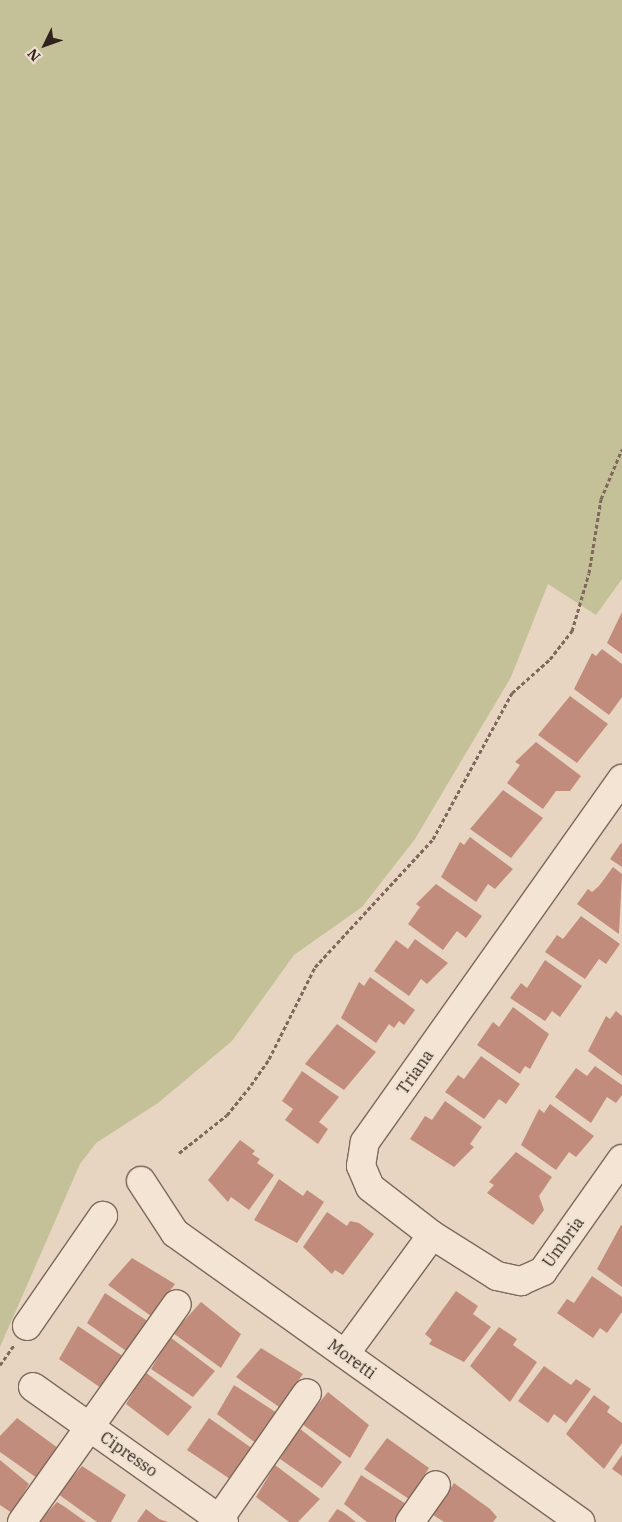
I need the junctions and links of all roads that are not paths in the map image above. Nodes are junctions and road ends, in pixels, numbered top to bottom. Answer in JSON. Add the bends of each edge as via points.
{"nodes":[{"id":1,"x":622,"y":779,"type":"edge"},
{"id":2,"x":622,"y":1159,"type":"edge"},
{"id":3,"x":141,"y":1181,"type":"dead end"},
{"id":4,"x":103,"y":1216,"type":"dead end"},
{"id":5,"x":432,"y":1235,"type":"junction"},
{"id":6,"x":177,"y":1304,"type":"dead end"},
{"id":7,"x":27,"y":1326,"type":"dead end"},
{"id":8,"x":345,"y":1354,"type":"junction"},
{"id":9,"x":33,"y":1387,"type":"dead end"},
{"id":10,"x":307,"y":1394,"type":"dead end"},
{"id":11,"x":90,"y":1427,"type":"junction"},
{"id":12,"x":436,"y":1485,"type":"dead end"},
{"id":13,"x":574,"y":1520,"type":"edge"},
{"id":14,"x":220,"y":1521,"type":"edge"},
{"id":15,"x":22,"y":1522,"type":"edge"},
{"id":16,"x":410,"y":1522,"type":"edge"}],
"edges":[{"from":1,"to":5,"type":"street","name":"Triana","via":[[365,1142],[361,1166],[370,1187]]},
{"from":2,"to":5,"type":"street","name":"Umbria","via":[[543,1271],[521,1281],[497,1276]]},
{"from":3,"to":8,"type":"street","name":"Moretti","via":[[175,1233]]},
{"from":4,"to":7,"type":"street"},
{"from":5,"to":8,"type":"street"},
{"from":6,"to":11,"type":"street"},
{"from":8,"to":13,"type":"street","name":"Moretti"},
{"from":9,"to":11,"type":"street","name":"Cipresso"},
{"from":10,"to":14,"type":"street"},
{"from":11,"to":14,"type":"street","name":"Cipresso"},
{"from":11,"to":15,"type":"street"},
{"from":12,"to":16,"type":"street"}]}
